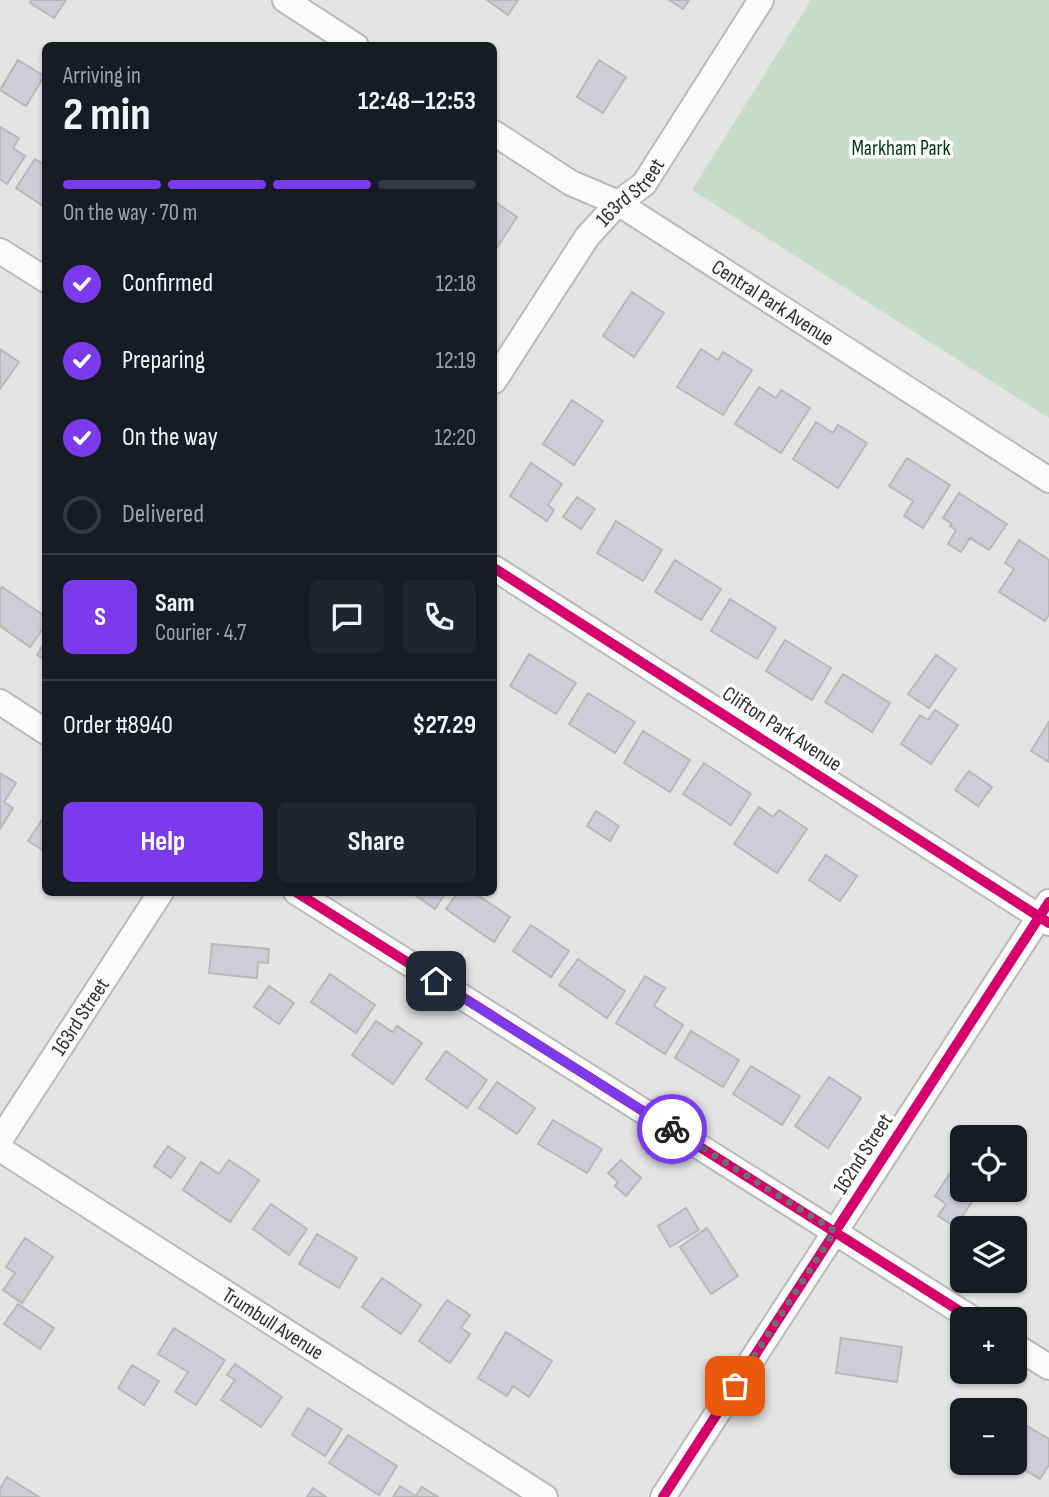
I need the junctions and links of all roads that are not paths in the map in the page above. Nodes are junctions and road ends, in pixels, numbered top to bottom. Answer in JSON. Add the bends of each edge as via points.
{"nodes":[{"id":1,"x":285,"y":0,"type":"edge"},
{"id":2,"x":761,"y":0,"type":"edge"},
{"id":3,"x":350,"y":42,"type":"edge"},
{"id":4,"x":497,"y":135,"type":"edge"},
{"id":5,"x":618,"y":203,"type":"junction"},
{"id":6,"x":0,"y":251,"type":"edge"},
{"id":7,"x":42,"y":277,"type":"edge"},
{"id":8,"x":497,"y":376,"type":"edge"},
{"id":9,"x":1049,"y":480,"type":"edge"},
{"id":10,"x":497,"y":570,"type":"edge"},
{"id":11,"x":0,"y":702,"type":"edge"},
{"id":12,"x":42,"y":729,"type":"edge"},
{"id":13,"x":158,"y":896,"type":"edge"},
{"id":14,"x":302,"y":896,"type":"edge"},
{"id":15,"x":1046,"y":914,"type":"edge"},
{"id":16,"x":0,"y":1140,"type":"edge"},
{"id":17,"x":0,"y":1149,"type":"edge"},
{"id":18,"x":835,"y":1231,"type":"junction"},
{"id":19,"x":954,"y":1307,"type":"edge"},
{"id":20,"x":1027,"y":1353,"type":"edge"},
{"id":21,"x":1049,"y":1367,"type":"edge"},
{"id":22,"x":545,"y":1497,"type":"edge"},
{"id":23,"x":663,"y":1497,"type":"edge"}],
"edges":[{"from":1,"to":3,"type":"street"},
{"from":2,"to":5,"type":"street","name":"163rd Street","via":[[644,184]]},
{"from":4,"to":5,"type":"street","name":"Central Park Avenue","via":[[571,183]]},
{"from":5,"to":8,"type":"street","name":"163rd Street","via":[[587,237]]},
{"from":5,"to":9,"type":"street","name":"Central Park Avenue"},
{"from":6,"to":7,"type":"street"},
{"from":10,"to":15,"type":"street","name":"Clifton Park Avenue"},
{"from":11,"to":12,"type":"street"},
{"from":13,"to":16,"type":"street","name":"163rd Street"},
{"from":14,"to":18,"type":"street"},
{"from":15,"to":18,"type":"street","name":"162nd Street"},
{"from":17,"to":22,"type":"street","name":"Trumbull Avenue"},
{"from":18,"to":19,"type":"street"},
{"from":18,"to":23,"type":"street","name":"162nd Street"},
{"from":20,"to":21,"type":"street"}]}
